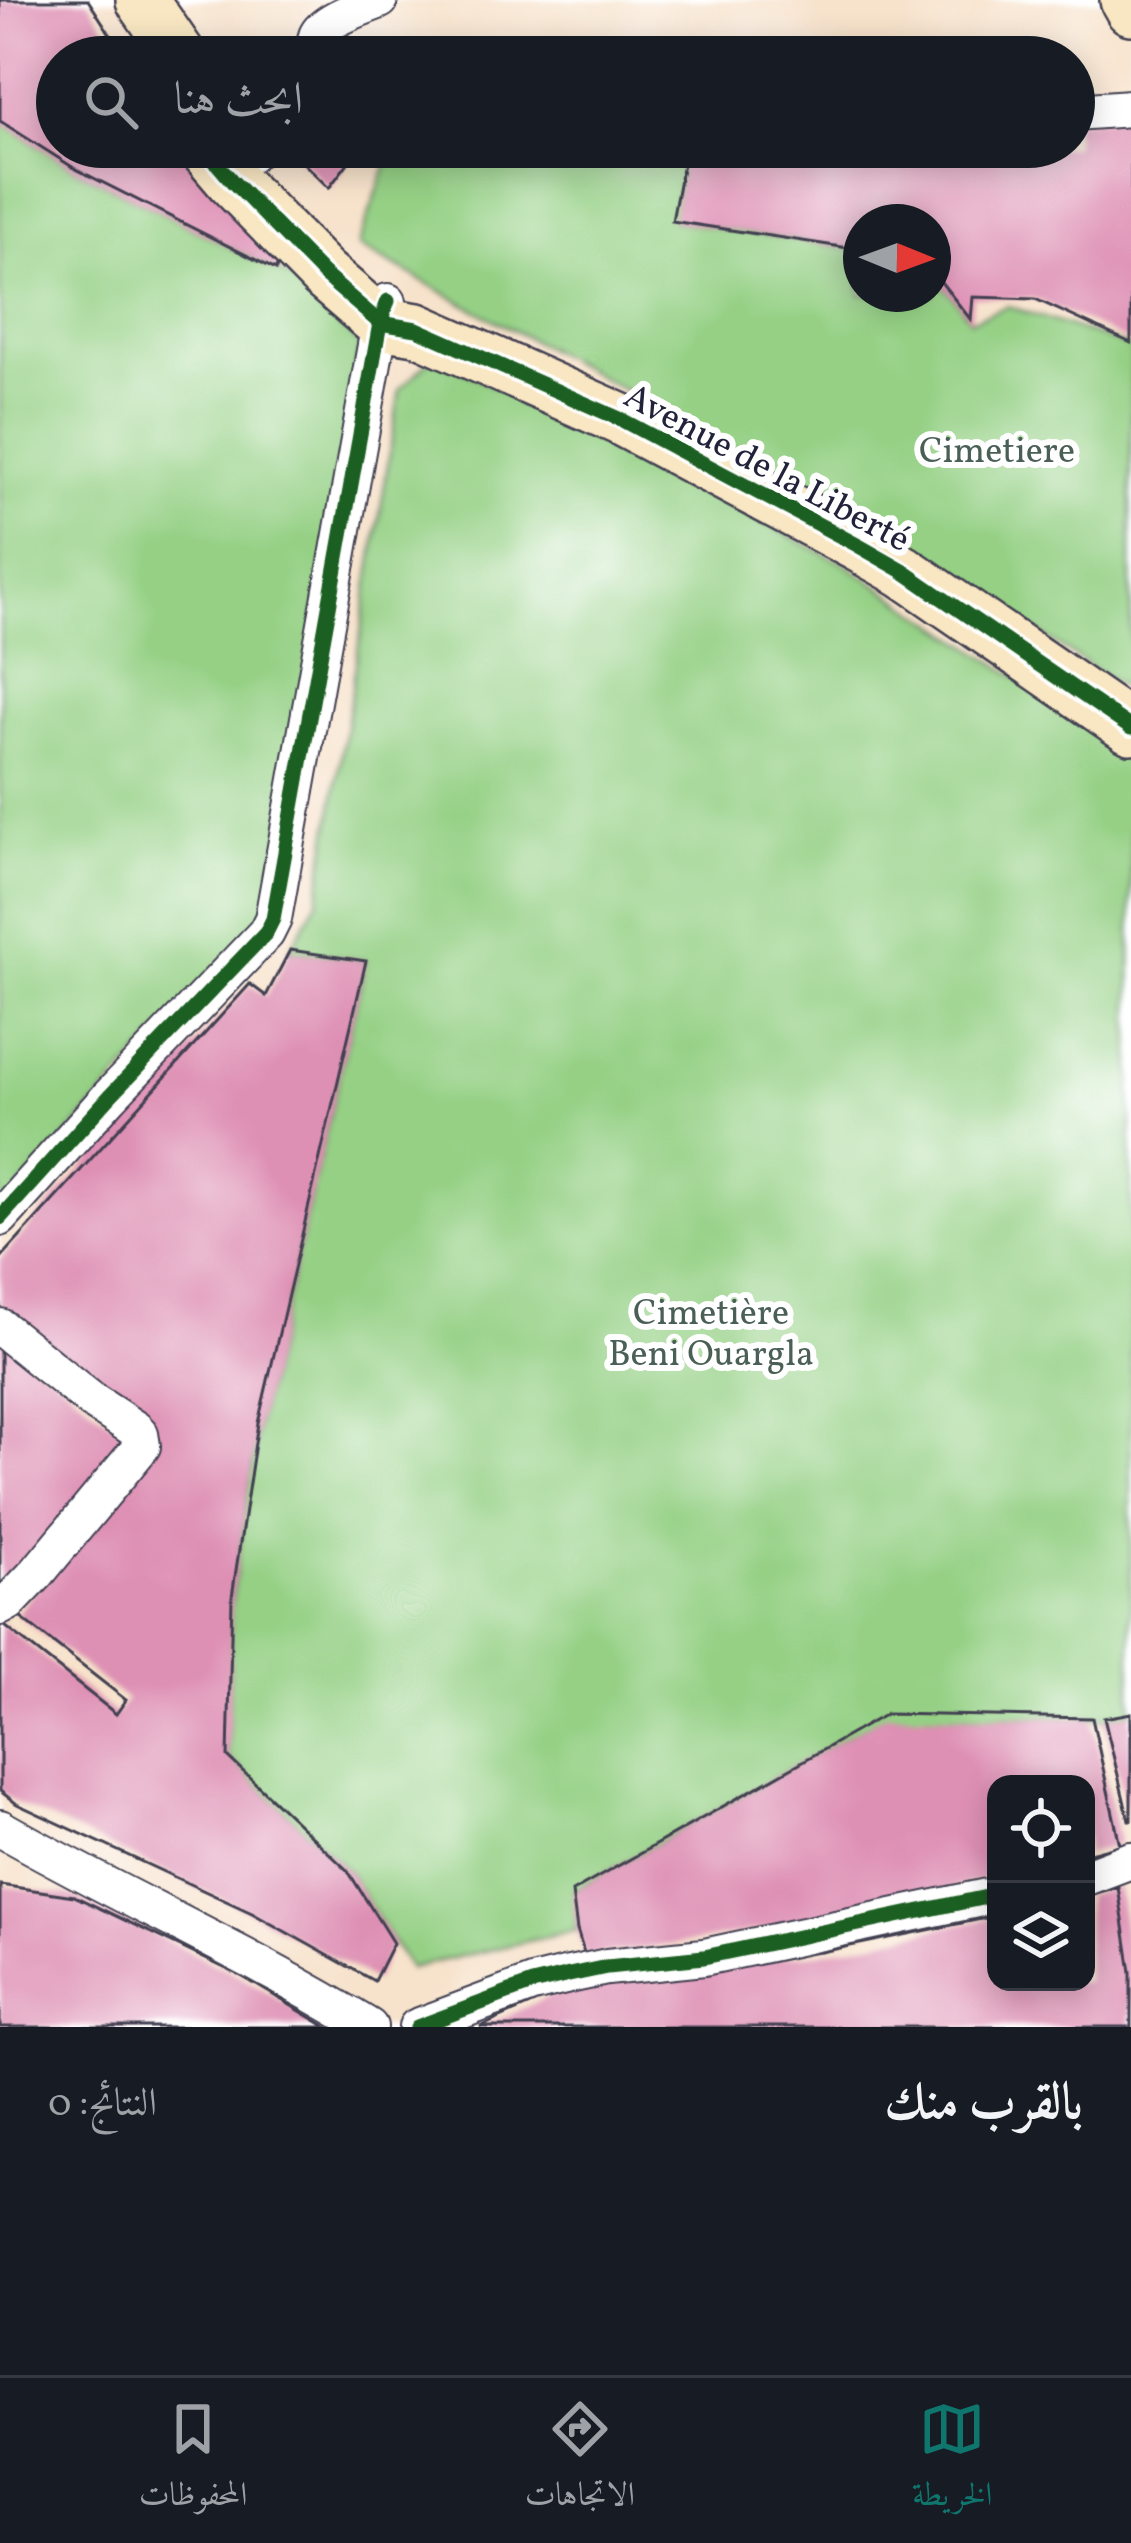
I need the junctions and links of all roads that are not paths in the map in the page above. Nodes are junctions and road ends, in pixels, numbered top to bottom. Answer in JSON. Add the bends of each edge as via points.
{"nodes":[{"id":1,"x":104,"y":0,"type":"edge"},
{"id":2,"x":142,"y":0,"type":"edge"},
{"id":3,"x":380,"y":0,"type":"edge"},
{"id":4,"x":1126,"y":0,"type":"edge"},
{"id":5,"x":1131,"y":9,"type":"edge"},
{"id":6,"x":315,"y":29,"type":"edge"},
{"id":7,"x":127,"y":36,"type":"edge"},
{"id":8,"x":167,"y":36,"type":"edge"},
{"id":9,"x":1131,"y":108,"type":"edge"},
{"id":10,"x":1095,"y":111,"type":"edge"},
{"id":11,"x":257,"y":168,"type":"edge"},
{"id":12,"x":395,"y":318,"type":"junction"},
{"id":13,"x":1131,"y":728,"type":"edge"},
{"id":14,"x":0,"y":1219,"type":"edge"},
{"id":15,"x":0,"y":1327,"type":"edge"},
{"id":16,"x":0,"y":1607,"type":"edge"},
{"id":17,"x":7,"y":1837,"type":"edge"},
{"id":18,"x":1131,"y":1860,"type":"edge"},
{"id":19,"x":1095,"y":1874,"type":"edge"},
{"id":20,"x":987,"y":1897,"type":"edge"},
{"id":21,"x":369,"y":2027,"type":"edge"},
{"id":22,"x":417,"y":2027,"type":"edge"}],
"edges":[{"from":1,"to":7,"type":"street"},
{"from":2,"to":8,"type":"street"},
{"from":3,"to":6,"type":"street"},
{"from":4,"to":5,"type":"street"},
{"from":9,"to":10,"type":"street"},
{"from":11,"to":12,"type":"street","name":"Avenue de la Liberté"},
{"from":12,"to":13,"type":"street","name":"Avenue de la Liberté","via":[[620,419],[859,546]]},
{"from":12,"to":14,"type":"street","via":[[273,920]]},
{"from":15,"to":16,"type":"street","via":[[135,1430],[142,1446]]},
{"from":17,"to":21,"type":"street"},
{"from":18,"to":19,"type":"street"},
{"from":20,"to":22,"type":"street","via":[[704,1957],[569,1975]]}]}
